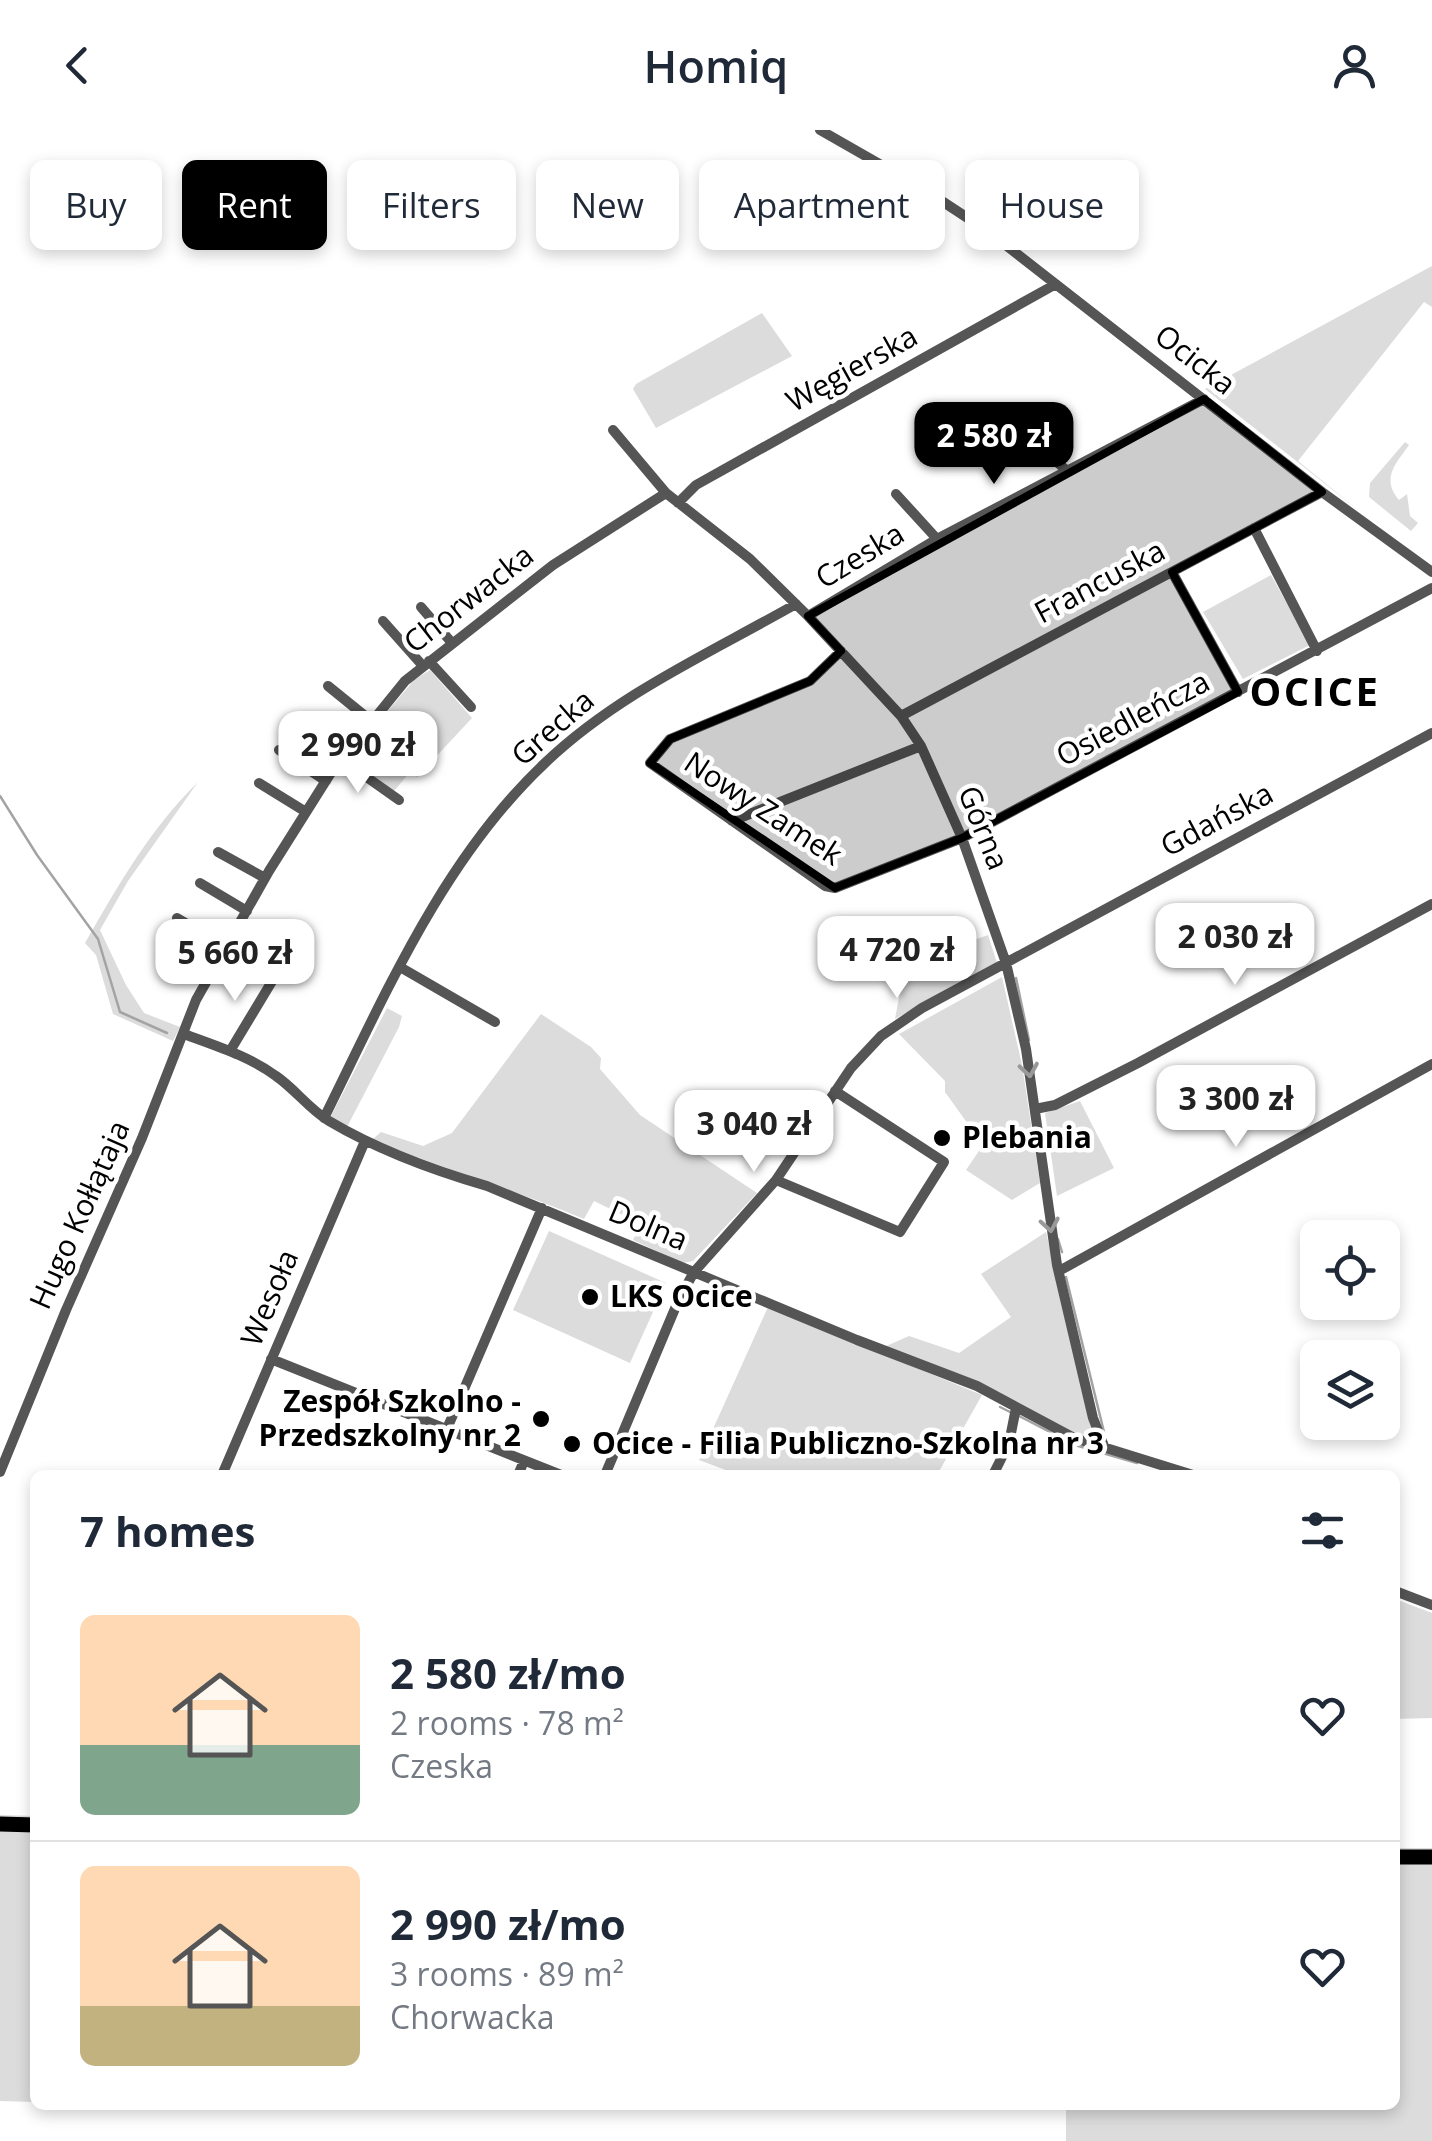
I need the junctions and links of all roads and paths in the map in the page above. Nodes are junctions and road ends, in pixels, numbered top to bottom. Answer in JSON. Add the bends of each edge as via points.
{"nodes":[{"id":1,"x":820,"y":130,"type":"edge"},
{"id":2,"x":1056,"y":284,"type":"junction"},
{"id":3,"x":1204,"y":399,"type":"junction"},
{"id":4,"x":1016,"y":425,"type":"dead end"},
{"id":5,"x":612,"y":430,"type":"dead end"},
{"id":6,"x":1066,"y":470,"type":"junction"},
{"id":7,"x":1322,"y":492,"type":"junction"},
{"id":8,"x":666,"y":493,"type":"junction"},
{"id":9,"x":896,"y":494,"type":"dead end"},
{"id":10,"x":678,"y":503,"type":"junction"},
{"id":11,"x":1254,"y":528,"type":"junction"},
{"id":12,"x":938,"y":539,"type":"junction"},
{"id":13,"x":1172,"y":572,"type":"junction"},
{"id":14,"x":1432,"y":572,"type":"edge"},
{"id":15,"x":1432,"y":588,"type":"edge"},
{"id":16,"x":796,"y":604,"type":"junction"},
{"id":17,"x":421,"y":607,"type":"dead end"},
{"id":18,"x":808,"y":616,"type":"junction"},
{"id":19,"x":383,"y":621,"type":"dead end"},
{"id":20,"x":452,"y":642,"type":"junction"},
{"id":21,"x":841,"y":651,"type":"junction"},
{"id":22,"x":1317,"y":651,"type":"junction"},
{"id":23,"x":426,"y":664,"type":"junction"},
{"id":24,"x":328,"y":686,"type":"dead end"},
{"id":25,"x":1238,"y":692,"type":"junction"},
{"id":26,"x":471,"y":707,"type":"dead end"},
{"id":27,"x":901,"y":716,"type":"junction"},
{"id":28,"x":302,"y":717,"type":"dead end"},
{"id":29,"x":370,"y":720,"type":"junction"},
{"id":30,"x":1432,"y":733,"type":"edge"},
{"id":31,"x":922,"y":746,"type":"junction"},
{"id":32,"x":279,"y":750,"type":"dead end"},
{"id":33,"x":344,"y":755,"type":"junction"},
{"id":34,"x":326,"y":781,"type":"junction"},
{"id":35,"x":259,"y":783,"type":"dead end"},
{"id":36,"x":399,"y":800,"type":"dead end"},
{"id":37,"x":306,"y":812,"type":"junction"},
{"id":38,"x":732,"y":821,"type":"junction"},
{"id":39,"x":962,"y":838,"type":"junction"},
{"id":40,"x":218,"y":852,"type":"dead end"},
{"id":41,"x":265,"y":878,"type":"junction"},
{"id":42,"x":200,"y":883,"type":"dead end"},
{"id":43,"x":1432,"y":904,"type":"edge"},
{"id":44,"x":247,"y":910,"type":"junction"},
{"id":45,"x":177,"y":918,"type":"dead end"},
{"id":46,"x":226,"y":947,"type":"junction"},
{"id":47,"x":1006,"y":963,"type":"junction"},
{"id":48,"x":400,"y":966,"type":"junction"},
{"id":49,"x":274,"y":978,"type":"dead end"},
{"id":50,"x":496,"y":1022,"type":"dead end"},
{"id":51,"x":184,"y":1034,"type":"junction"},
{"id":52,"x":230,"y":1051,"type":"junction"},
{"id":53,"x":1432,"y":1064,"type":"edge"},
{"id":54,"x":835,"y":1091,"type":"junction"},
{"id":55,"x":1036,"y":1109,"type":"junction"},
{"id":56,"x":324,"y":1118,"type":"junction"},
{"id":57,"x":365,"y":1142,"type":"junction"},
{"id":58,"x":776,"y":1180,"type":"junction"},
{"id":59,"x":542,"y":1208,"type":"junction"},
{"id":60,"x":1059,"y":1271,"type":"junction"},
{"id":61,"x":694,"y":1272,"type":"junction"},
{"id":62,"x":271,"y":1359,"type":"junction"},
{"id":63,"x":1015,"y":1413,"type":"junction"},
{"id":64,"x":446,"y":1430,"type":"junction"},
{"id":65,"x":1104,"y":1446,"type":"junction"},
{"id":66,"x":524,"y":1461,"type":"junction"},
{"id":67,"x":224,"y":1470,"type":"edge"},
{"id":68,"x":520,"y":1470,"type":"edge"},
{"id":69,"x":548,"y":1470,"type":"edge"},
{"id":70,"x":608,"y":1470,"type":"edge"},
{"id":71,"x":996,"y":1470,"type":"edge"},
{"id":72,"x":1178,"y":1470,"type":"edge"},
{"id":73,"x":0,"y":1472,"type":"edge"},
{"id":74,"x":1400,"y":1593,"type":"edge"},
{"id":75,"x":1432,"y":1606,"type":"edge"},
{"id":76,"x":0,"y":1824,"type":"edge"},
{"id":77,"x":30,"y":1825,"type":"edge"},
{"id":78,"x":1400,"y":1856,"type":"edge"},
{"id":79,"x":1432,"y":1858,"type":"edge"}],
"edges":[{"from":1,"to":2,"type":"street","name":"Ocicka","via":[[925,190]]},
{"from":2,"to":3,"type":"street","name":"Ocicka"},
{"from":2,"to":10,"type":"street","name":"Węgierska","via":[[696,485]]},
{"from":3,"to":6,"type":"street","name":"Czeska"},
{"from":3,"to":7,"type":"street","name":"Ocicka"},
{"from":4,"to":6,"type":"street"},
{"from":5,"to":8,"type":"street","name":"Górna"},
{"from":6,"to":12,"type":"street","name":"Czeska"},
{"from":7,"to":11,"type":"street","name":"Francuska"},
{"from":7,"to":14,"type":"street","name":"Ocicka"},
{"from":8,"to":10,"type":"street","name":"Górna"},
{"from":8,"to":20,"type":"street","name":"Chorwacka","via":[[552,565]]},
{"from":9,"to":12,"type":"street"},
{"from":10,"to":16,"type":"street","name":"Górna"},
{"from":11,"to":13,"type":"street","name":"Francuska"},
{"from":11,"to":22,"type":"street"},
{"from":12,"to":18,"type":"street","name":"Czeska"},
{"from":13,"to":25,"type":"street"},
{"from":13,"to":27,"type":"street","name":"Francuska"},
{"from":15,"to":22,"type":"street","name":"Osiedleńcza"},
{"from":16,"to":18,"type":"street","name":"Górna"},
{"from":16,"to":48,"type":"street","name":"Grecka","via":[[622,702],[544,763],[484,830]]},
{"from":17,"to":20,"type":"street"},
{"from":18,"to":21,"type":"street","name":"Górna"},
{"from":19,"to":23,"type":"street"},
{"from":20,"to":23,"type":"street","name":"Chorwacka"},
{"from":21,"to":27,"type":"street","name":"Górna"},
{"from":21,"to":38,"type":"street","name":"Nowy Zamek","via":[[810,681],[670,739],[650,764]]},
{"from":22,"to":25,"type":"street","name":"Osiedleńcza"},
{"from":23,"to":26,"type":"street"},
{"from":23,"to":29,"type":"street","name":"Chorwacka"},
{"from":24,"to":29,"type":"street"},
{"from":25,"to":39,"type":"street","name":"Osiedleńcza"},
{"from":27,"to":31,"type":"street","name":"Górna"},
{"from":28,"to":33,"type":"street"},
{"from":29,"to":33,"type":"street","name":"Chorwacka"},
{"from":30,"to":47,"type":"street","name":"Gdańska"},
{"from":31,"to":38,"type":"street"},
{"from":31,"to":39,"type":"street","name":"Górna"},
{"from":32,"to":34,"type":"street"},
{"from":33,"to":34,"type":"street","name":"Chorwacka"},
{"from":33,"to":36,"type":"street"},
{"from":34,"to":37,"type":"street","name":"Chorwacka"},
{"from":35,"to":37,"type":"street"},
{"from":37,"to":41,"type":"street","name":"Chorwacka"},
{"from":38,"to":39,"type":"street","name":"Nowy Zamek","via":[[835,888]]},
{"from":39,"to":47,"type":"street","name":"Górna"},
{"from":40,"to":41,"type":"street"},
{"from":41,"to":44,"type":"street","name":"Chorwacka"},
{"from":42,"to":44,"type":"street"},
{"from":43,"to":55,"type":"street","via":[[1138,1063]]},
{"from":44,"to":46,"type":"street","name":"Chorwacka"},
{"from":45,"to":46,"type":"street"},
{"from":46,"to":51,"type":"street","name":"Chorwacka"},
{"from":47,"to":54,"type":"street","name":"Gdańska","via":[[881,1036]]},
{"from":47,"to":55,"type":"street","name":"Górna","one_way":true},
{"from":48,"to":50,"type":"street"},
{"from":48,"to":56,"type":"street","name":"Grecka"},
{"from":49,"to":52,"type":"street"},
{"from":51,"to":52,"type":"street","name":"Dolna"},
{"from":51,"to":73,"type":"street","name":"Hugo Kołłątaja"},
{"from":52,"to":56,"type":"street","name":"Dolna","via":[[278,1076]]},
{"from":53,"to":60,"type":"street"},
{"from":54,"to":58,"type":"street","name":"Gdańska"},
{"from":54,"to":58,"type":"street","via":[[944,1162],[900,1232]]},
{"from":55,"to":60,"type":"street","name":"Górna","one_way":true},
{"from":56,"to":57,"type":"street","name":"Dolna"},
{"from":57,"to":59,"type":"street","name":"Dolna"},
{"from":57,"to":62,"type":"street","name":"Wesoła"},
{"from":58,"to":61,"type":"street","name":"Gdańska"},
{"from":59,"to":61,"type":"street","name":"Dolna"},
{"from":59,"to":64,"type":"street"},
{"from":60,"to":65,"type":"street","name":"Górna"},
{"from":61,"to":63,"type":"street","name":"Dolna","via":[[978,1386]]},
{"from":61,"to":70,"type":"street","name":"Gdańska"},
{"from":62,"to":64,"type":"street"},
{"from":62,"to":67,"type":"street","name":"Wesoła"},
{"from":63,"to":65,"type":"street","name":"Dolna"},
{"from":63,"to":71,"type":"street"},
{"from":64,"to":66,"type":"street"},
{"from":65,"to":72,"type":"street"},
{"from":66,"to":68,"type":"street"},
{"from":66,"to":69,"type":"street"},
{"from":74,"to":75,"type":"street"},
{"from":76,"to":77,"type":"main road"},
{"from":78,"to":79,"type":"main road"}]}
